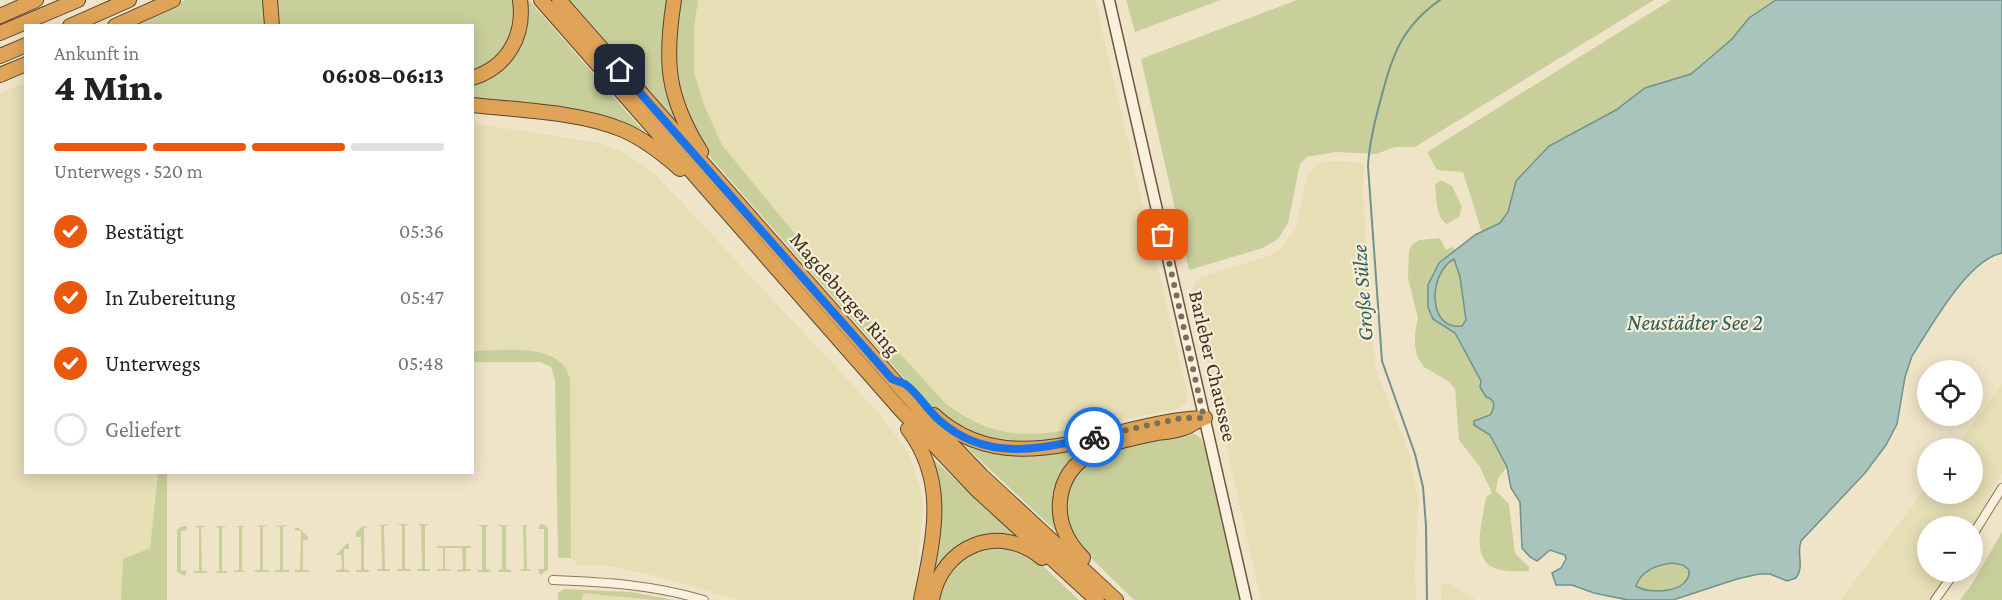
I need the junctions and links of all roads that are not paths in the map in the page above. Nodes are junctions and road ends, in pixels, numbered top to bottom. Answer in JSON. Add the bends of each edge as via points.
{"nodes":[{"id":1,"x":19,"y":0,"type":"edge"},
{"id":2,"x":36,"y":0,"type":"edge"},
{"id":3,"x":78,"y":0,"type":"edge"},
{"id":4,"x":129,"y":0,"type":"edge"},
{"id":5,"x":173,"y":0,"type":"edge"},
{"id":6,"x":270,"y":0,"type":"edge"},
{"id":7,"x":520,"y":0,"type":"edge"},
{"id":8,"x":541,"y":0,"type":"edge"},
{"id":9,"x":559,"y":0,"type":"edge"},
{"id":10,"x":674,"y":0,"type":"edge"},
{"id":11,"x":1109,"y":0,"type":"edge"},
{"id":12,"x":0,"y":13,"type":"edge"},
{"id":13,"x":75,"y":24,"type":"edge"},
{"id":14,"x":119,"y":24,"type":"edge"},
{"id":15,"x":272,"y":24,"type":"edge"},
{"id":16,"x":0,"y":33,"type":"edge"},
{"id":17,"x":24,"y":46,"type":"edge"},
{"id":18,"x":0,"y":56,"type":"edge"},
{"id":19,"x":24,"y":65,"type":"edge"},
{"id":20,"x":0,"y":75,"type":"edge"},
{"id":21,"x":474,"y":77,"type":"edge"},
{"id":22,"x":474,"y":105,"type":"edge"},
{"id":23,"x":728,"y":193,"type":"junction"},
{"id":24,"x":712,"y":195,"type":"junction"},
{"id":25,"x":892,"y":379,"type":"junction"},
{"id":26,"x":877,"y":384,"type":"junction"},
{"id":27,"x":1204,"y":418,"type":"junction"},
{"id":28,"x":2002,"y":488,"type":"edge"},
{"id":29,"x":1983,"y":518,"type":"edge"},
{"id":30,"x":553,"y":580,"type":"dead end"},
{"id":31,"x":1948,"y":582,"type":"edge"},
{"id":32,"x":1081,"y":584,"type":"junction"},
{"id":33,"x":1113,"y":597,"type":"edge"},
{"id":34,"x":704,"y":600,"type":"edge"},
{"id":35,"x":921,"y":600,"type":"edge"},
{"id":36,"x":932,"y":600,"type":"edge"},
{"id":37,"x":1097,"y":600,"type":"edge"},
{"id":38,"x":1246,"y":600,"type":"edge"},
{"id":39,"x":1935,"y":600,"type":"edge"}],
"edges":[{"from":1,"to":12,"type":"highway"},
{"from":2,"to":12,"type":"highway"},
{"from":3,"to":16,"type":"highway"},
{"from":4,"to":13,"type":"highway"},
{"from":5,"to":14,"type":"highway"},
{"from":6,"to":15,"type":"highway"},
{"from":7,"to":21,"type":"highway","via":[[520,26],[512,47],[496,66]]},
{"from":8,"to":24,"type":"highway","name":"Magdeburger Ring"},
{"from":9,"to":23,"type":"highway","name":"Magdeburger Ring"},
{"from":10,"to":23,"type":"highway","via":[[668,48],[675,101],[687,129]]},
{"from":11,"to":27,"type":"street","name":"Barleber Chaussee"},
{"from":17,"to":18,"type":"highway"},
{"from":19,"to":20,"type":"highway"},
{"from":22,"to":24,"type":"highway","via":[[615,127],[656,150]]},
{"from":23,"to":25,"type":"highway","name":"Magdeburger Ring"},
{"from":24,"to":26,"type":"highway","name":"Magdeburger Ring"},
{"from":25,"to":27,"type":"highway","via":[[905,384],[952,430],[999,448],[1044,448],[1182,418]]},
{"from":25,"to":33,"type":"highway","name":"Magdeburger Ring","via":[[982,476]]},
{"from":26,"to":32,"type":"highway","name":"Magdeburger Ring","via":[[962,474]]},
{"from":26,"to":35,"type":"highway","via":[[878,395],[920,447],[932,479],[935,520]]},
{"from":27,"to":33,"type":"highway","via":[[1183,428],[1098,448],[1082,458],[1069,474],[1060,500],[1064,530],[1076,550],[1109,584]]},
{"from":27,"to":38,"type":"street","name":"Barleber Chaussee"},
{"from":28,"to":29,"type":"street"},
{"from":30,"to":34,"type":"street","via":[[637,585]]},
{"from":31,"to":39,"type":"street"},
{"from":32,"to":36,"type":"highway","via":[[1068,580],[1028,549],[993,541],[972,546],[950,562]]},
{"from":32,"to":37,"type":"highway","name":"Magdeburger Ring"}]}
